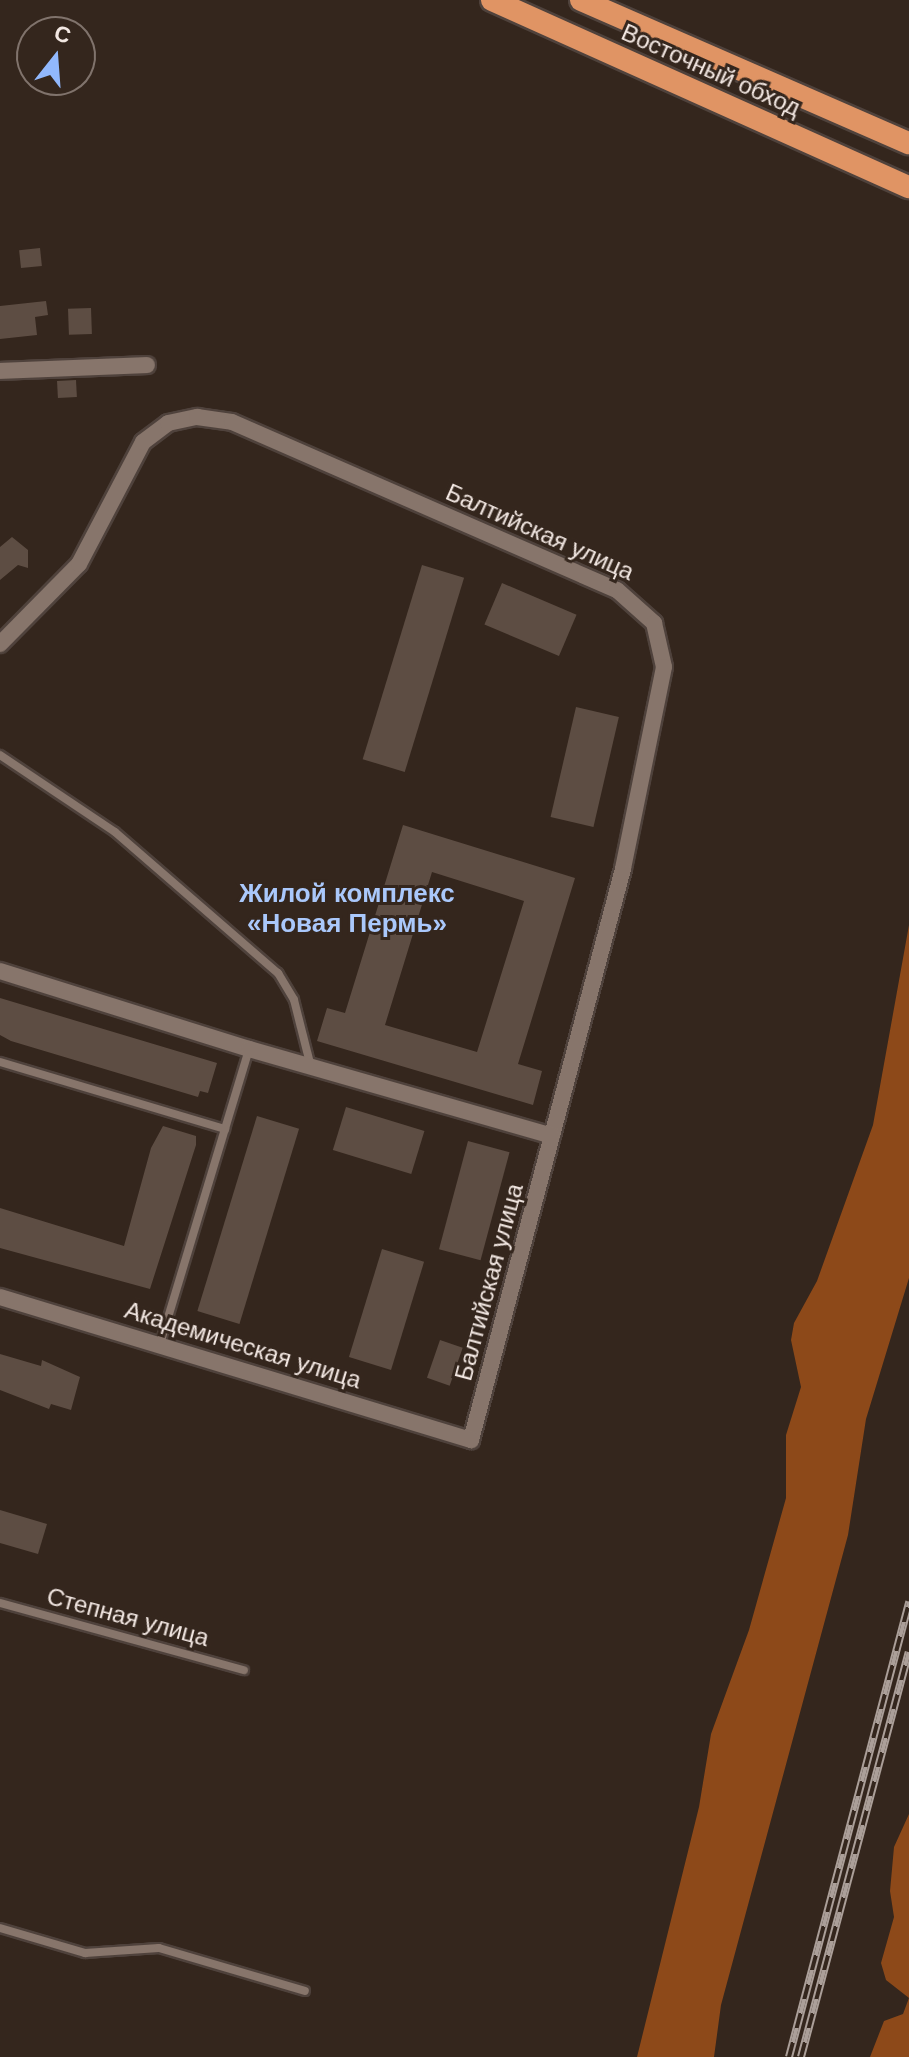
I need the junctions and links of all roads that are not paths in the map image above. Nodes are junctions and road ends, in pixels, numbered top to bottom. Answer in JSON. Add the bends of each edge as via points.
{"nodes":[{"id":1,"x":492,"y":0,"type":"edge"},
{"id":2,"x":581,"y":0,"type":"edge"},
{"id":3,"x":909,"y":143,"type":"edge"},
{"id":4,"x":909,"y":187,"type":"edge"},
{"id":5,"x":147,"y":365,"type":"dead end"},
{"id":6,"x":0,"y":371,"type":"edge"},
{"id":7,"x":0,"y":644,"type":"edge"},
{"id":8,"x":0,"y":755,"type":"edge"},
{"id":9,"x":0,"y":971,"type":"edge"},
{"id":10,"x":249,"y":1049,"type":"junction"},
{"id":11,"x":0,"y":1062,"type":"edge"},
{"id":12,"x":311,"y":1068,"type":"junction"},
{"id":13,"x":225,"y":1129,"type":"junction"},
{"id":14,"x":552,"y":1136,"type":"junction"},
{"id":15,"x":0,"y":1297,"type":"edge"},
{"id":16,"x":160,"y":1344,"type":"junction"},
{"id":17,"x":471,"y":1440,"type":"joint"},
{"id":18,"x":0,"y":1603,"type":"edge"},
{"id":19,"x":244,"y":1670,"type":"dead end"},
{"id":20,"x":0,"y":1928,"type":"edge"},
{"id":21,"x":305,"y":1991,"type":"dead end"}],
"edges":[{"from":1,"to":4,"type":"highway","name":"Восточный обход"},
{"from":2,"to":3,"type":"highway","name":"Восточный обход"},
{"from":5,"to":6,"type":"street"},
{"from":7,"to":14,"type":"street","name":"Балтийская улица","via":[[79,564],[143,442],[168,423],[197,417],[232,422],[634,600],[660,633],[662,692],[623,869]]},
{"from":8,"to":12,"type":"lane","via":[[133,846],[278,973],[294,1000]]},
{"from":9,"to":10,"type":"street"},
{"from":10,"to":12,"type":"street"},
{"from":10,"to":13,"type":"lane"},
{"from":11,"to":13,"type":"lane"},
{"from":12,"to":14,"type":"street"},
{"from":13,"to":16,"type":"lane"},
{"from":14,"to":17,"type":"street","name":"Балтийская улица"},
{"from":15,"to":16,"type":"street","name":"Академическая улица"},
{"from":16,"to":17,"type":"street","name":"Академическая улица"},
{"from":18,"to":19,"type":"lane","name":"Степная улица"},
{"from":20,"to":21,"type":"lane","via":[[85,1953],[159,1948]]}]}
